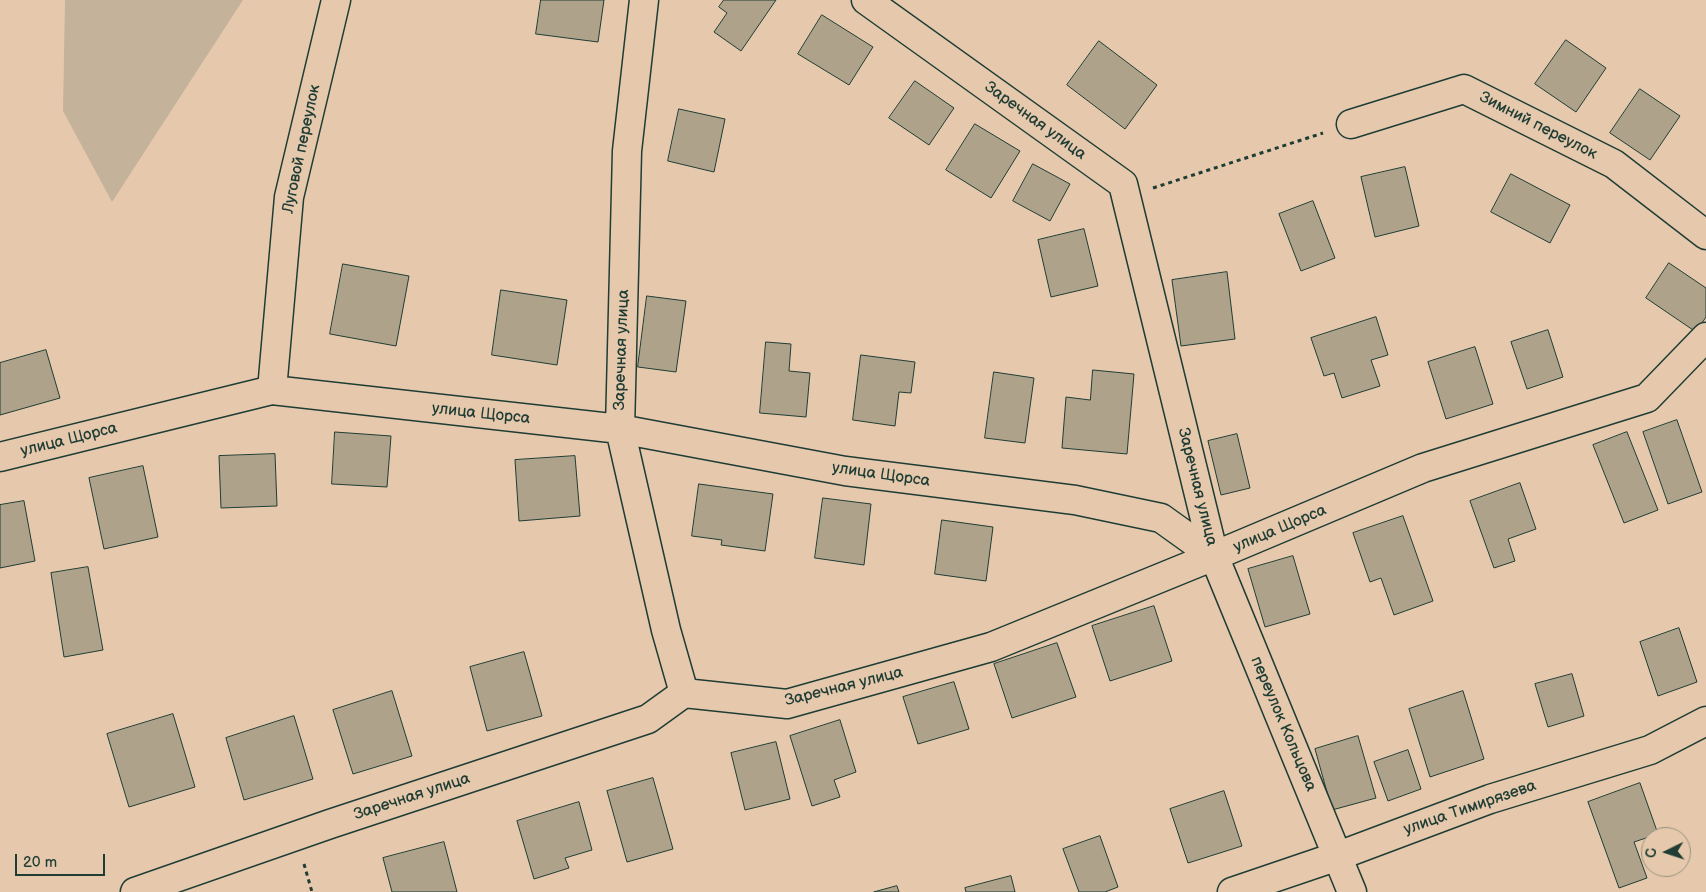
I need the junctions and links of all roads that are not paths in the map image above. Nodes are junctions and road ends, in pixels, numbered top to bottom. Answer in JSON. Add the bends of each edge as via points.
{"nodes":[{"id":1,"x":336,"y":0,"type":"edge"},
{"id":2,"x":644,"y":0,"type":"edge"},
{"id":3,"x":866,"y":0,"type":"edge"},
{"id":4,"x":1351,"y":124,"type":"road end"},
{"id":5,"x":1706,"y":235,"type":"edge"},
{"id":6,"x":1706,"y":337,"type":"edge"},
{"id":7,"x":272,"y":390,"type":"junction"},
{"id":8,"x":620,"y":429,"type":"junction"},
{"id":9,"x":0,"y":457,"type":"edge"},
{"id":10,"x":1214,"y":556,"type":"junction"},
{"id":11,"x":684,"y":693,"type":"junction"},
{"id":12,"x":1706,"y":721,"type":"edge"},
{"id":13,"x":1338,"y":856,"type":"junction"},
{"id":14,"x":135,"y":892,"type":"edge"},
{"id":15,"x":1232,"y":892,"type":"edge"},
{"id":16,"x":1352,"y":892,"type":"edge"}],
"edges":[{"from":1,"to":7,"type":"street","name":"Луговой переулок","via":[[288,197]]},
{"from":2,"to":8,"type":"street","name":"Заречная улица","via":[[627,151]]},
{"from":3,"to":10,"type":"street","name":"Заречная улица","via":[[1123,184]]},
{"from":4,"to":5,"type":"street","name":"Зимний переулок","via":[[1464,89],[1614,164]]},
{"from":6,"to":10,"type":"street","name":"улица Щорса","via":[[1647,398],[1423,468]]},
{"from":7,"to":8,"type":"street","name":"улица Щорса"},
{"from":7,"to":9,"type":"street","name":"улица Щорса"},
{"from":8,"to":10,"type":"street","name":"улица Щорса","via":[[845,470],[1074,500],[1161,518]]},
{"from":8,"to":11,"type":"street","name":"Заречная улица","via":[[666,630]]},
{"from":10,"to":11,"type":"street","name":"Заречная улица","via":[[991,648],[787,704]]},
{"from":10,"to":13,"type":"street","name":"переулок Кольцова"},
{"from":11,"to":14,"type":"street","name":"Заречная улица","via":[[648,719]]},
{"from":12,"to":13,"type":"street","name":"улица Тимирязева","via":[[1650,750],[1490,799]]},
{"from":13,"to":15,"type":"street","name":"улица Тимирязева"},
{"from":13,"to":16,"type":"street","name":"переулок Кольцова"}]}
